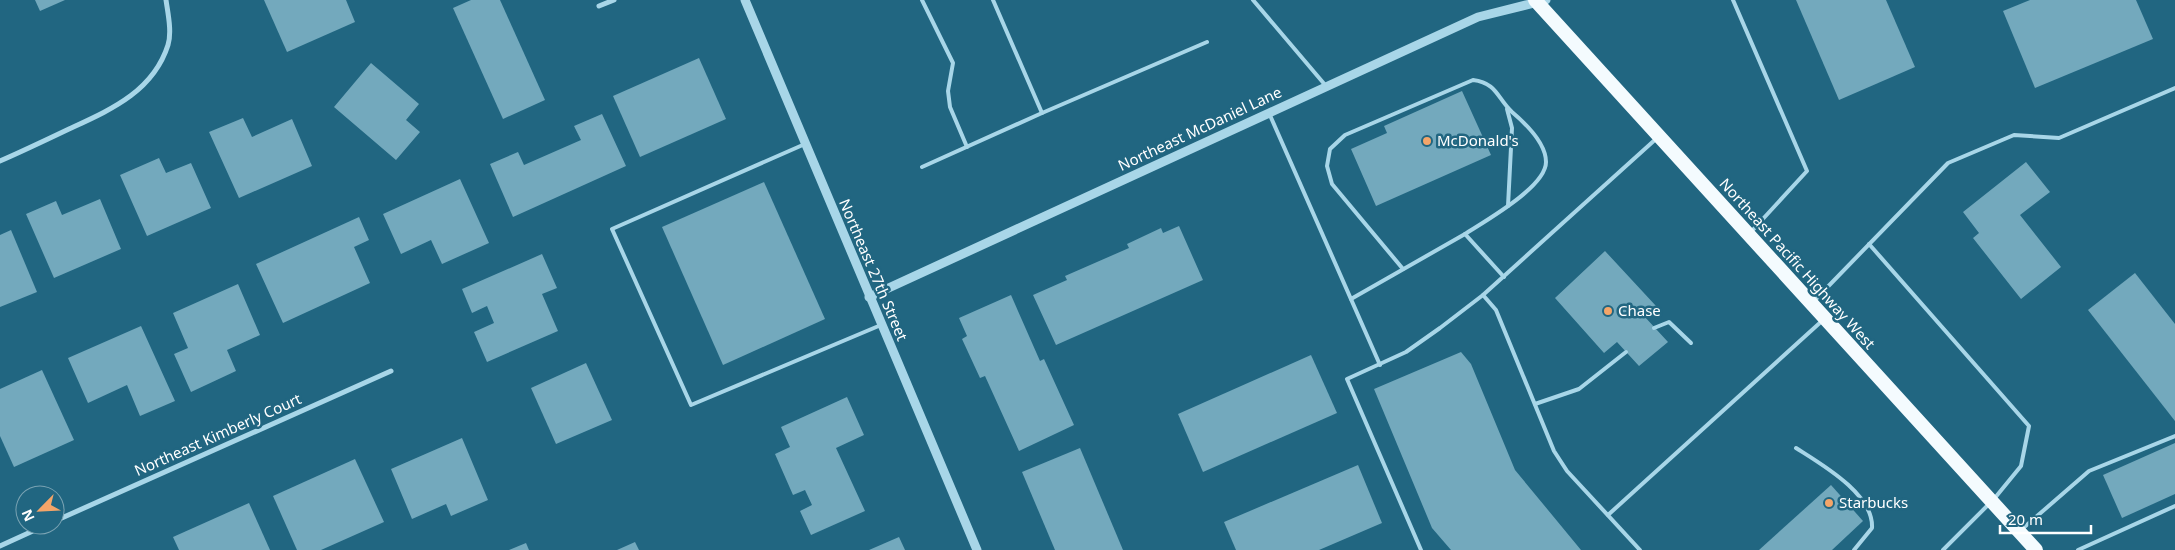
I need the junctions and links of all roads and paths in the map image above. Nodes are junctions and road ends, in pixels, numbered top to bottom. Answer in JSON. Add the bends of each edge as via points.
{"nodes":[{"id":1,"x":166,"y":0,"type":"edge"},
{"id":2,"x":614,"y":0,"type":"edge"},
{"id":3,"x":745,"y":0,"type":"edge"},
{"id":4,"x":922,"y":0,"type":"edge"},
{"id":5,"x":994,"y":0,"type":"edge"},
{"id":6,"x":1253,"y":0,"type":"edge"},
{"id":7,"x":1733,"y":0,"type":"edge"},
{"id":8,"x":1540,"y":1,"type":"edge"},
{"id":9,"x":599,"y":6,"type":"dead end"},
{"id":10,"x":1207,"y":42,"type":"dead end"},
{"id":11,"x":1326,"y":86,"type":"junction"},
{"id":12,"x":2175,"y":88,"type":"edge"},
{"id":13,"x":1507,"y":107,"type":"junction"},
{"id":14,"x":1042,"y":113,"type":"junction"},
{"id":15,"x":1269,"y":113,"type":"junction"},
{"id":16,"x":1659,"y":136,"type":"junction"},
{"id":17,"x":805,"y":144,"type":"junction"},
{"id":18,"x":967,"y":147,"type":"junction"},
{"id":19,"x":0,"y":161,"type":"edge"},
{"id":20,"x":922,"y":167,"type":"dead end"},
{"id":21,"x":1508,"y":206,"type":"junction"},
{"id":22,"x":1465,"y":234,"type":"junction"},
{"id":23,"x":1748,"y":234,"type":"junction"},
{"id":24,"x":1869,"y":244,"type":"junction"},
{"id":25,"x":1403,"y":269,"type":"junction"},
{"id":26,"x":1504,"y":277,"type":"junction"},
{"id":27,"x":1483,"y":295,"type":"junction"},
{"id":28,"x":869,"y":296,"type":"junction"},
{"id":29,"x":1351,"y":299,"type":"junction"},
{"id":30,"x":1812,"y":304,"type":"junction"},
{"id":31,"x":1825,"y":318,"type":"junction"},
{"id":32,"x":881,"y":325,"type":"junction"},
{"id":33,"x":1654,"y":328,"type":"dead end"},
{"id":34,"x":1691,"y":343,"type":"dead end"},
{"id":35,"x":1626,"y":352,"type":"dead end"},
{"id":36,"x":1380,"y":365,"type":"junction"},
{"id":37,"x":390,"y":371,"type":"dead end"},
{"id":38,"x":1535,"y":404,"type":"junction"},
{"id":39,"x":2175,"y":436,"type":"edge"},
{"id":40,"x":1796,"y":448,"type":"dead end"},
{"id":41,"x":1992,"y":501,"type":"junction"},
{"id":42,"x":2175,"y":506,"type":"edge"},
{"id":43,"x":1608,"y":515,"type":"junction"},
{"id":44,"x":65,"y":517,"type":"edge"},
{"id":45,"x":2019,"y":531,"type":"junction"},
{"id":46,"x":24,"y":535,"type":"edge"},
{"id":47,"x":0,"y":546,"type":"edge"},
{"id":48,"x":977,"y":550,"type":"edge"},
{"id":49,"x":1421,"y":550,"type":"edge"},
{"id":50,"x":1640,"y":550,"type":"edge"},
{"id":51,"x":1854,"y":550,"type":"edge"},
{"id":52,"x":1943,"y":550,"type":"edge"},
{"id":53,"x":2036,"y":550,"type":"edge"},
{"id":54,"x":2078,"y":550,"type":"edge"}],
"edges":[{"from":1,"to":19,"type":"street","via":[[168,44],[158,68],[142,88],[114,108]]},
{"from":2,"to":9,"type":"street"},
{"from":3,"to":17,"type":"street","name":"Northeast 27th Street"},
{"from":4,"to":18,"type":"lane","via":[[953,63],[948,91],[950,107]]},
{"from":5,"to":14,"type":"lane"},
{"from":6,"to":11,"type":"lane"},
{"from":7,"to":23,"type":"lane","via":[[1807,171]]},
{"from":8,"to":11,"type":"street","name":"Northeast McDaniel Lane","via":[[1478,17]]},
{"from":8,"to":16,"type":"highway","name":"Northeast Pacific Highway West"},
{"from":10,"to":14,"type":"lane"},
{"from":11,"to":15,"type":"street","name":"Northeast McDaniel Lane"},
{"from":12,"to":24,"type":"lane","via":[[2059,138],[2014,135],[1948,163]]},
{"from":13,"to":21,"type":"lane","via":[[1512,128]]},
{"from":13,"to":21,"type":"lane","via":[[1539,142],[1546,161],[1544,172]]},
{"from":13,"to":25,"type":"lane","via":[[1498,92],[1484,82],[1472,80],[1345,135],[1330,149],[1328,166],[1332,184]]},
{"from":14,"to":18,"type":"lane"},
{"from":15,"to":28,"type":"street","name":"Northeast McDaniel Lane"},
{"from":15,"to":29,"type":"lane"},
{"from":16,"to":23,"type":"highway","name":"Northeast Pacific Highway West"},
{"from":16,"to":26,"type":"lane"},
{"from":17,"to":28,"type":"street","name":"Northeast 27th Street"},
{"from":17,"to":32,"type":"lane","via":[[612,229],[692,405]]},
{"from":18,"to":20,"type":"lane"},
{"from":21,"to":22,"type":"lane"},
{"from":22,"to":25,"type":"lane"},
{"from":22,"to":26,"type":"lane"},
{"from":23,"to":30,"type":"highway","name":"Northeast Pacific Highway West"},
{"from":24,"to":30,"type":"lane"},
{"from":24,"to":41,"type":"lane","via":[[2029,426],[2021,466]]},
{"from":25,"to":29,"type":"lane"},
{"from":26,"to":27,"type":"lane"},
{"from":27,"to":36,"type":"lane","via":[[1420,342]]},
{"from":27,"to":38,"type":"lane","via":[[1496,310]]},
{"from":28,"to":32,"type":"street","name":"Northeast 27th Street"},
{"from":29,"to":36,"type":"lane"},
{"from":30,"to":31,"type":"highway","name":"Northeast Pacific Highway West"},
{"from":31,"to":41,"type":"highway","name":"Northeast Pacific Highway West"},
{"from":31,"to":43,"type":"lane"},
{"from":32,"to":48,"type":"street","name":"Northeast 27th Street"},
{"from":33,"to":34,"type":"lane","via":[[1668,322]]},
{"from":35,"to":38,"type":"lane","via":[[1579,389]]},
{"from":36,"to":49,"type":"lane","via":[[1347,379]]},
{"from":37,"to":44,"type":"street","name":"Northeast Kimberly Court"},
{"from":38,"to":43,"type":"lane","via":[[1554,451],[1567,471]]},
{"from":39,"to":45,"type":"lane","via":[[2089,471]]},
{"from":40,"to":51,"type":"lane","via":[[1836,474],[1869,509],[1872,528]]},
{"from":41,"to":45,"type":"highway","name":"Northeast Pacific Highway West"},
{"from":41,"to":52,"type":"lane"},
{"from":42,"to":54,"type":"lane"},
{"from":43,"to":50,"type":"lane"},
{"from":45,"to":53,"type":"highway","name":"Northeast Pacific Highway West"},
{"from":46,"to":47,"type":"street"}]}
